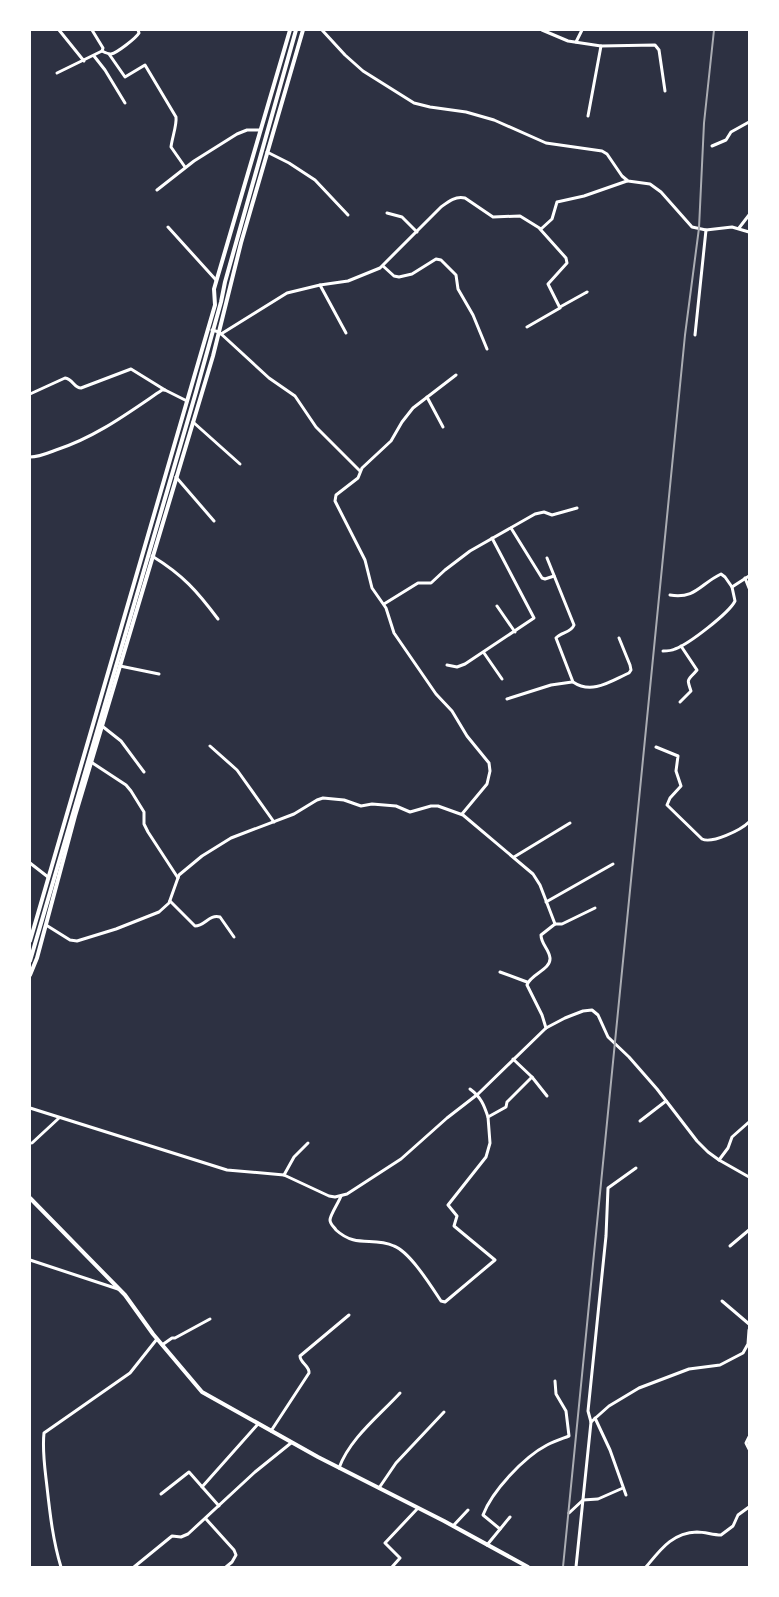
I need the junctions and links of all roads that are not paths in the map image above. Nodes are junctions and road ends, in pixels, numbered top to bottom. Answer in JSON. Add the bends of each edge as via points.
{"nodes":[{"id":1,"x":59,"y":30,"type":"edge"},
{"id":2,"x":92,"y":30,"type":"edge"},
{"id":3,"x":138,"y":30,"type":"edge"},
{"id":4,"x":290,"y":30,"type":"edge"},
{"id":5,"x":296,"y":30,"type":"edge"},
{"id":6,"x":303,"y":30,"type":"edge"},
{"id":7,"x":322,"y":30,"type":"edge"},
{"id":8,"x":542,"y":30,"type":"edge"},
{"id":9,"x":582,"y":30,"type":"edge"},
{"id":10,"x":576,"y":42,"type":"junction"},
{"id":11,"x":602,"y":46,"type":"junction"},
{"id":12,"x":102,"y":51,"type":"junction"},
{"id":13,"x":109,"y":54,"type":"junction"},
{"id":14,"x":94,"y":56,"type":"junction"},
{"id":15,"x":84,"y":62,"type":"junction"},
{"id":16,"x":57,"y":73,"type":"dead end"},
{"id":17,"x":665,"y":91,"type":"dead end"},
{"id":18,"x":126,"y":103,"type":"dead end"},
{"id":19,"x":588,"y":116,"type":"dead end"},
{"id":20,"x":749,"y":122,"type":"edge"},
{"id":21,"x":259,"y":130,"type":"junction"},
{"id":22,"x":712,"y":146,"type":"dead end"},
{"id":23,"x":268,"y":152,"type":"junction"},
{"id":24,"x":186,"y":167,"type":"junction"},
{"id":25,"x":628,"y":181,"type":"junction"},
{"id":26,"x":157,"y":190,"type":"dead end"},
{"id":27,"x":386,"y":213,"type":"dead end"},
{"id":28,"x":348,"y":215,"type":"dead end"},
{"id":29,"x":749,"y":215,"type":"edge"},
{"id":30,"x":168,"y":227,"type":"dead end"},
{"id":31,"x":739,"y":228,"type":"junction"},
{"id":32,"x":539,"y":229,"type":"junction"},
{"id":33,"x":706,"y":230,"type":"junction"},
{"id":34,"x":417,"y":232,"type":"junction"},
{"id":35,"x":749,"y":232,"type":"edge"},
{"id":36,"x":383,"y":266,"type":"junction"},
{"id":37,"x":216,"y":280,"type":"junction"},
{"id":38,"x":320,"y":285,"type":"junction"},
{"id":39,"x":587,"y":292,"type":"dead end"},
{"id":40,"x":560,"y":307,"type":"junction"},
{"id":41,"x":527,"y":327,"type":"dead end"},
{"id":42,"x":208,"y":328,"type":"junction"},
{"id":43,"x":220,"y":333,"type":"junction"},
{"id":44,"x":346,"y":333,"type":"dead end"},
{"id":45,"x":695,"y":336,"type":"dead end"},
{"id":46,"x":487,"y":349,"type":"dead end"},
{"id":47,"x":456,"y":375,"type":"dead end"},
{"id":48,"x":165,"y":390,"type":"junction"},
{"id":49,"x":30,"y":394,"type":"edge"},
{"id":50,"x":426,"y":397,"type":"junction"},
{"id":51,"x":187,"y":401,"type":"junction"},
{"id":52,"x":192,"y":422,"type":"junction"},
{"id":53,"x":444,"y":427,"type":"dead end"},
{"id":54,"x":30,"y":457,"type":"edge"},
{"id":55,"x":240,"y":464,"type":"dead end"},
{"id":56,"x":360,"y":471,"type":"junction"},
{"id":57,"x":176,"y":477,"type":"junction"},
{"id":58,"x":577,"y":508,"type":"dead end"},
{"id":59,"x":214,"y":521,"type":"dead end"},
{"id":60,"x":511,"y":528,"type":"junction"},
{"id":61,"x":492,"y":538,"type":"junction"},
{"id":62,"x":152,"y":556,"type":"junction"},
{"id":63,"x":547,"y":558,"type":"dead end"},
{"id":64,"x":554,"y":576,"type":"junction"},
{"id":65,"x":747,"y":577,"type":"edge"},
{"id":66,"x":732,"y":587,"type":"junction"},
{"id":67,"x":749,"y":588,"type":"edge"},
{"id":68,"x":670,"y":595,"type":"dead end"},
{"id":69,"x":384,"y":604,"type":"junction"},
{"id":70,"x":497,"y":606,"type":"dead end"},
{"id":71,"x":218,"y":619,"type":"dead end"},
{"id":72,"x":515,"y":632,"type":"junction"},
{"id":73,"x":619,"y":638,"type":"dead end"},
{"id":74,"x":681,"y":646,"type":"junction"},
{"id":75,"x":663,"y":651,"type":"dead end"},
{"id":76,"x":484,"y":652,"type":"junction"},
{"id":77,"x":447,"y":665,"type":"dead end"},
{"id":78,"x":120,"y":666,"type":"junction"},
{"id":79,"x":159,"y":674,"type":"dead end"},
{"id":80,"x":502,"y":679,"type":"dead end"},
{"id":81,"x":573,"y":682,"type":"junction"},
{"id":82,"x":507,"y":699,"type":"dead end"},
{"id":83,"x":680,"y":702,"type":"dead end"},
{"id":84,"x":102,"y":726,"type":"junction"},
{"id":85,"x":210,"y":746,"type":"dead end"},
{"id":86,"x":656,"y":747,"type":"dead end"},
{"id":87,"x":91,"y":762,"type":"junction"},
{"id":88,"x":144,"y":772,"type":"dead end"},
{"id":89,"x":462,"y":814,"type":"junction"},
{"id":90,"x":274,"y":822,"type":"junction"},
{"id":91,"x":749,"y":822,"type":"edge"},
{"id":92,"x":570,"y":824,"type":"dead end"},
{"id":93,"x":514,"y":857,"type":"junction"},
{"id":94,"x":30,"y":863,"type":"edge"},
{"id":95,"x":613,"y":864,"type":"dead end"},
{"id":96,"x":48,"y":877,"type":"junction"},
{"id":97,"x":178,"y":878,"type":"junction"},
{"id":98,"x":170,"y":900,"type":"junction"},
{"id":99,"x":546,"y":902,"type":"junction"},
{"id":100,"x":595,"y":908,"type":"dead end"},
{"id":101,"x":45,"y":924,"type":"junction"},
{"id":102,"x":555,"y":924,"type":"junction"},
{"id":103,"x":234,"y":937,"type":"dead end"},
{"id":104,"x":30,"y":941,"type":"edge"},
{"id":105,"x":30,"y":961,"type":"edge"},
{"id":106,"x":500,"y":972,"type":"dead end"},
{"id":107,"x":30,"y":975,"type":"edge"},
{"id":108,"x":527,"y":982,"type":"junction"},
{"id":109,"x":546,"y":1028,"type":"junction"},
{"id":110,"x":513,"y":1059,"type":"junction"},
{"id":111,"x":532,"y":1077,"type":"junction"},
{"id":112,"x":470,"y":1089,"type":"dead end"},
{"id":113,"x":478,"y":1094,"type":"junction"},
{"id":114,"x":547,"y":1096,"type":"dead end"},
{"id":115,"x":666,"y":1102,"type":"junction"},
{"id":116,"x":30,"y":1108,"type":"edge"},
{"id":117,"x":488,"y":1117,"type":"junction"},
{"id":118,"x":59,"y":1118,"type":"junction"},
{"id":119,"x":640,"y":1121,"type":"dead end"},
{"id":120,"x":749,"y":1122,"type":"edge"},
{"id":121,"x":32,"y":1143,"type":"dead end"},
{"id":122,"x":308,"y":1143,"type":"dead end"},
{"id":123,"x":719,"y":1160,"type":"junction"},
{"id":124,"x":636,"y":1168,"type":"dead end"},
{"id":125,"x":284,"y":1175,"type":"junction"},
{"id":126,"x":749,"y":1177,"type":"edge"},
{"id":127,"x":341,"y":1196,"type":"junction"},
{"id":128,"x":30,"y":1198,"type":"edge"},
{"id":129,"x":749,"y":1230,"type":"edge"},
{"id":130,"x":730,"y":1246,"type":"dead end"},
{"id":131,"x":30,"y":1260,"type":"edge"},
{"id":132,"x":119,"y":1289,"type":"junction"},
{"id":133,"x":722,"y":1301,"type":"dead end"},
{"id":134,"x":349,"y":1315,"type":"dead end"},
{"id":135,"x":210,"y":1319,"type":"dead end"},
{"id":136,"x":749,"y":1324,"type":"edge"},
{"id":137,"x":749,"y":1330,"type":"edge"},
{"id":138,"x":157,"y":1340,"type":"junction"},
{"id":139,"x":749,"y":1340,"type":"edge"},
{"id":140,"x":162,"y":1345,"type":"junction"},
{"id":141,"x":554,"y":1381,"type":"dead end"},
{"id":142,"x":400,"y":1393,"type":"dead end"},
{"id":143,"x":444,"y":1412,"type":"dead end"},
{"id":144,"x":595,"y":1418,"type":"junction"},
{"id":145,"x":591,"y":1422,"type":"junction"},
{"id":146,"x":258,"y":1424,"type":"junction"},
{"id":147,"x":271,"y":1432,"type":"junction"},
{"id":148,"x":749,"y":1438,"type":"edge"},
{"id":149,"x":291,"y":1443,"type":"junction"},
{"id":150,"x":749,"y":1449,"type":"edge"},
{"id":151,"x":339,"y":1468,"type":"junction"},
{"id":152,"x":202,"y":1487,"type":"junction"},
{"id":153,"x":379,"y":1488,"type":"junction"},
{"id":154,"x":623,"y":1488,"type":"junction"},
{"id":155,"x":161,"y":1494,"type":"dead end"},
{"id":156,"x":626,"y":1495,"type":"dead end"},
{"id":157,"x":584,"y":1500,"type":"junction"},
{"id":158,"x":219,"y":1506,"type":"junction"},
{"id":159,"x":749,"y":1507,"type":"edge"},
{"id":160,"x":418,"y":1508,"type":"junction"},
{"id":161,"x":468,"y":1510,"type":"dead end"},
{"id":162,"x":569,"y":1513,"type":"dead end"},
{"id":163,"x":510,"y":1517,"type":"dead end"},
{"id":164,"x":206,"y":1520,"type":"junction"},
{"id":165,"x":453,"y":1526,"type":"junction"},
{"id":166,"x":500,"y":1529,"type":"junction"},
{"id":167,"x":488,"y":1545,"type":"junction"},
{"id":168,"x":61,"y":1567,"type":"edge"},
{"id":169,"x":134,"y":1567,"type":"edge"},
{"id":170,"x":226,"y":1567,"type":"edge"},
{"id":171,"x":392,"y":1567,"type":"edge"},
{"id":172,"x":528,"y":1567,"type":"edge"},
{"id":173,"x":576,"y":1567,"type":"edge"},
{"id":174,"x":646,"y":1567,"type":"edge"}],
"edges":[{"from":1,"to":15,"type":"street"},
{"from":2,"to":12,"type":"street"},
{"from":3,"to":13,"type":"street","via":[[136,37]]},
{"from":4,"to":21,"type":"street"},
{"from":5,"to":105,"type":"street","via":[[196,392]]},
{"from":6,"to":23,"type":"street"},
{"from":7,"to":25,"type":"street","via":[[363,71],[408,100],[494,120],[546,143],[602,151]]},
{"from":8,"to":10,"type":"street"},
{"from":9,"to":10,"type":"street"},
{"from":10,"to":11,"type":"street"},
{"from":11,"to":17,"type":"street","via":[[658,46]]},
{"from":11,"to":19,"type":"street"},
{"from":12,"to":13,"type":"street"},
{"from":12,"to":14,"type":"street"},
{"from":13,"to":24,"type":"street","via":[[125,77],[145,65],[176,117],[171,147]]},
{"from":14,"to":15,"type":"street"},
{"from":14,"to":18,"type":"street"},
{"from":15,"to":16,"type":"street"},
{"from":20,"to":22,"type":"street","via":[[731,132],[726,140]]},
{"from":21,"to":24,"type":"street","via":[[238,134]]},
{"from":21,"to":37,"type":"street"},
{"from":23,"to":28,"type":"street","via":[[315,180]]},
{"from":23,"to":43,"type":"street","via":[[241,243]]},
{"from":24,"to":26,"type":"street"},
{"from":25,"to":32,"type":"street","via":[[557,202],[552,219]]},
{"from":25,"to":33,"type":"street","via":[[645,182],[656,187],[692,227]]},
{"from":27,"to":34,"type":"street","via":[[402,217]]},
{"from":29,"to":31,"type":"street"},
{"from":30,"to":37,"type":"street"},
{"from":31,"to":33,"type":"street"},
{"from":31,"to":35,"type":"street"},
{"from":32,"to":34,"type":"street","via":[[520,216],[493,217],[470,200],[459,197],[441,207]]},
{"from":32,"to":40,"type":"street","via":[[567,260],[548,284]]},
{"from":33,"to":45,"type":"street"},
{"from":34,"to":36,"type":"street"},
{"from":36,"to":38,"type":"street","via":[[348,281]]},
{"from":36,"to":46,"type":"street","via":[[399,277],[412,274],[436,259],[441,260],[456,275],[458,289]]},
{"from":37,"to":42,"type":"street","via":[[215,305]]},
{"from":38,"to":43,"type":"street","via":[[287,293]]},
{"from":38,"to":44,"type":"street"},
{"from":39,"to":40,"type":"street"},
{"from":40,"to":41,"type":"street"},
{"from":42,"to":43,"type":"street"},
{"from":42,"to":51,"type":"street"},
{"from":43,"to":52,"type":"street"},
{"from":43,"to":56,"type":"street","via":[[269,378],[295,396],[316,426]]},
{"from":47,"to":50,"type":"street"},
{"from":48,"to":49,"type":"street","via":[[131,369],[81,388],[65,378]]},
{"from":48,"to":51,"type":"street"},
{"from":48,"to":54,"type":"street","via":[[78,443]]},
{"from":50,"to":53,"type":"street"},
{"from":50,"to":56,"type":"street","via":[[408,413],[386,447]]},
{"from":51,"to":96,"type":"street"},
{"from":52,"to":55,"type":"street"},
{"from":52,"to":57,"type":"street"},
{"from":56,"to":69,"type":"street","via":[[358,478],[336,495],[335,501],[366,560],[372,588]]},
{"from":57,"to":59,"type":"street"},
{"from":57,"to":62,"type":"street"},
{"from":58,"to":60,"type":"street","via":[[552,515],[541,512]]},
{"from":60,"to":61,"type":"street"},
{"from":60,"to":64,"type":"street","via":[[542,578]]},
{"from":61,"to":69,"type":"street","via":[[459,559],[431,583],[418,583]]},
{"from":61,"to":72,"type":"street","via":[[534,616],[534,620]]},
{"from":62,"to":71,"type":"street","via":[[182,576]]},
{"from":62,"to":78,"type":"street"},
{"from":63,"to":64,"type":"street"},
{"from":64,"to":81,"type":"street","via":[[574,625],[571,630],[558,635],[556,641]]},
{"from":65,"to":66,"type":"street"},
{"from":65,"to":67,"type":"street"},
{"from":66,"to":68,"type":"street","via":[[720,574],[695,592],[681,597]]},
{"from":66,"to":74,"type":"street","via":[[735,601],[729,609]]},
{"from":69,"to":89,"type":"street","via":[[394,633],[489,763],[487,784]]},
{"from":70,"to":72,"type":"street"},
{"from":72,"to":76,"type":"street"},
{"from":73,"to":81,"type":"street","via":[[630,666],[629,673],[593,688],[584,688]]},
{"from":74,"to":75,"type":"street"},
{"from":74,"to":83,"type":"street","via":[[697,670],[687,682],[691,691]]},
{"from":76,"to":77,"type":"street","via":[[462,666]]},
{"from":76,"to":80,"type":"street"},
{"from":78,"to":79,"type":"street"},
{"from":78,"to":84,"type":"street"},
{"from":81,"to":82,"type":"street","via":[[551,685]]},
{"from":84,"to":87,"type":"street"},
{"from":84,"to":88,"type":"street","via":[[121,740]]},
{"from":85,"to":90,"type":"street","via":[[236,770]]},
{"from":86,"to":91,"type":"street","via":[[678,756],[676,771],[681,786],[667,805],[702,839],[716,839]]},
{"from":87,"to":97,"type":"street","via":[[131,791],[144,812],[148,832]]},
{"from":87,"to":101,"type":"street"},
{"from":89,"to":90,"type":"street","via":[[438,806],[410,812],[396,806],[361,806],[323,798]]},
{"from":89,"to":93,"type":"street"},
{"from":90,"to":97,"type":"street","via":[[231,838],[202,856]]},
{"from":92,"to":93,"type":"street"},
{"from":93,"to":99,"type":"street","via":[[536,879]]},
{"from":94,"to":96,"type":"street"},
{"from":95,"to":99,"type":"street"},
{"from":96,"to":104,"type":"street"},
{"from":97,"to":98,"type":"street"},
{"from":98,"to":101,"type":"street","via":[[159,912],[83,940],[70,940]]},
{"from":98,"to":103,"type":"street","via":[[195,926],[211,917],[220,917]]},
{"from":99,"to":102,"type":"street"},
{"from":100,"to":102,"type":"street","via":[[562,924]]},
{"from":101,"to":107,"type":"street"},
{"from":102,"to":108,"type":"street","via":[[540,938],[549,962]]},
{"from":106,"to":108,"type":"street"},
{"from":108,"to":109,"type":"street"},
{"from":109,"to":110,"type":"street"},
{"from":109,"to":115,"type":"street","via":[[583,1011],[595,1011],[608,1037]]},
{"from":110,"to":111,"type":"street"},
{"from":110,"to":113,"type":"street"},
{"from":111,"to":114,"type":"street"},
{"from":111,"to":117,"type":"street","via":[[507,1102],[506,1107]]},
{"from":112,"to":113,"type":"street"},
{"from":113,"to":117,"type":"street"},
{"from":113,"to":127,"type":"street","via":[[391,1166]]},
{"from":115,"to":119,"type":"street"},
{"from":115,"to":123,"type":"street","via":[[697,1141]]},
{"from":116,"to":118,"type":"street"},
{"from":117,"to":127,"type":"street","via":[[490,1143],[486,1157],[448,1205],[457,1216],[454,1226],[495,1260],[445,1302],[396,1246],[349,1240],[331,1224],[330,1218]]},
{"from":118,"to":121,"type":"street"},
{"from":118,"to":125,"type":"street","via":[[227,1170]]},
{"from":120,"to":123,"type":"street","via":[[732,1137]]},
{"from":122,"to":125,"type":"street","via":[[294,1157]]},
{"from":123,"to":126,"type":"street"},
{"from":124,"to":145,"type":"street","via":[[608,1188],[588,1411]]},
{"from":125,"to":127,"type":"street","via":[[329,1196]]},
{"from":128,"to":132,"type":"street"},
{"from":129,"to":130,"type":"street"},
{"from":131,"to":132,"type":"street"},
{"from":132,"to":138,"type":"street"},
{"from":133,"to":136,"type":"street"},
{"from":134,"to":147,"type":"street","via":[[300,1356],[309,1373]]},
{"from":135,"to":140,"type":"street"},
{"from":137,"to":139,"type":"street"},
{"from":138,"to":140,"type":"street"},
{"from":138,"to":168,"type":"street","via":[[130,1373],[44,1433],[50,1511]]},
{"from":139,"to":144,"type":"street","via":[[745,1351],[727,1361],[716,1366],[689,1369],[639,1388]]},
{"from":140,"to":146,"type":"street","via":[[202,1392]]},
{"from":141,"to":166,"type":"street","via":[[556,1394],[566,1412],[569,1436],[533,1454],[500,1487],[483,1515]]},
{"from":142,"to":151,"type":"street","via":[[352,1444]]},
{"from":143,"to":153,"type":"street","via":[[396,1463]]},
{"from":144,"to":145,"type":"street"},
{"from":144,"to":154,"type":"street"},
{"from":145,"to":157,"type":"street"},
{"from":146,"to":147,"type":"street"},
{"from":146,"to":152,"type":"street"},
{"from":147,"to":149,"type":"street"},
{"from":148,"to":150,"type":"street","via":[[746,1443]]},
{"from":149,"to":151,"type":"street"},
{"from":149,"to":158,"type":"street"},
{"from":151,"to":153,"type":"street"},
{"from":152,"to":155,"type":"street","via":[[189,1472]]},
{"from":152,"to":158,"type":"street"},
{"from":153,"to":160,"type":"street"},
{"from":154,"to":156,"type":"street"},
{"from":154,"to":157,"type":"street","via":[[598,1499]]},
{"from":157,"to":162,"type":"street"},
{"from":157,"to":173,"type":"street"},
{"from":158,"to":164,"type":"street"},
{"from":159,"to":174,"type":"street","via":[[721,1535],[699,1532],[674,1538]]},
{"from":160,"to":165,"type":"street"},
{"from":160,"to":171,"type":"street","via":[[385,1543],[400,1558]]},
{"from":161,"to":165,"type":"street"},
{"from":163,"to":166,"type":"street"},
{"from":164,"to":169,"type":"street","via":[[184,1536],[172,1536]]},
{"from":164,"to":170,"type":"street","via":[[234,1550],[236,1555]]},
{"from":165,"to":167,"type":"street"},
{"from":166,"to":167,"type":"street"},
{"from":167,"to":172,"type":"street"}]}
